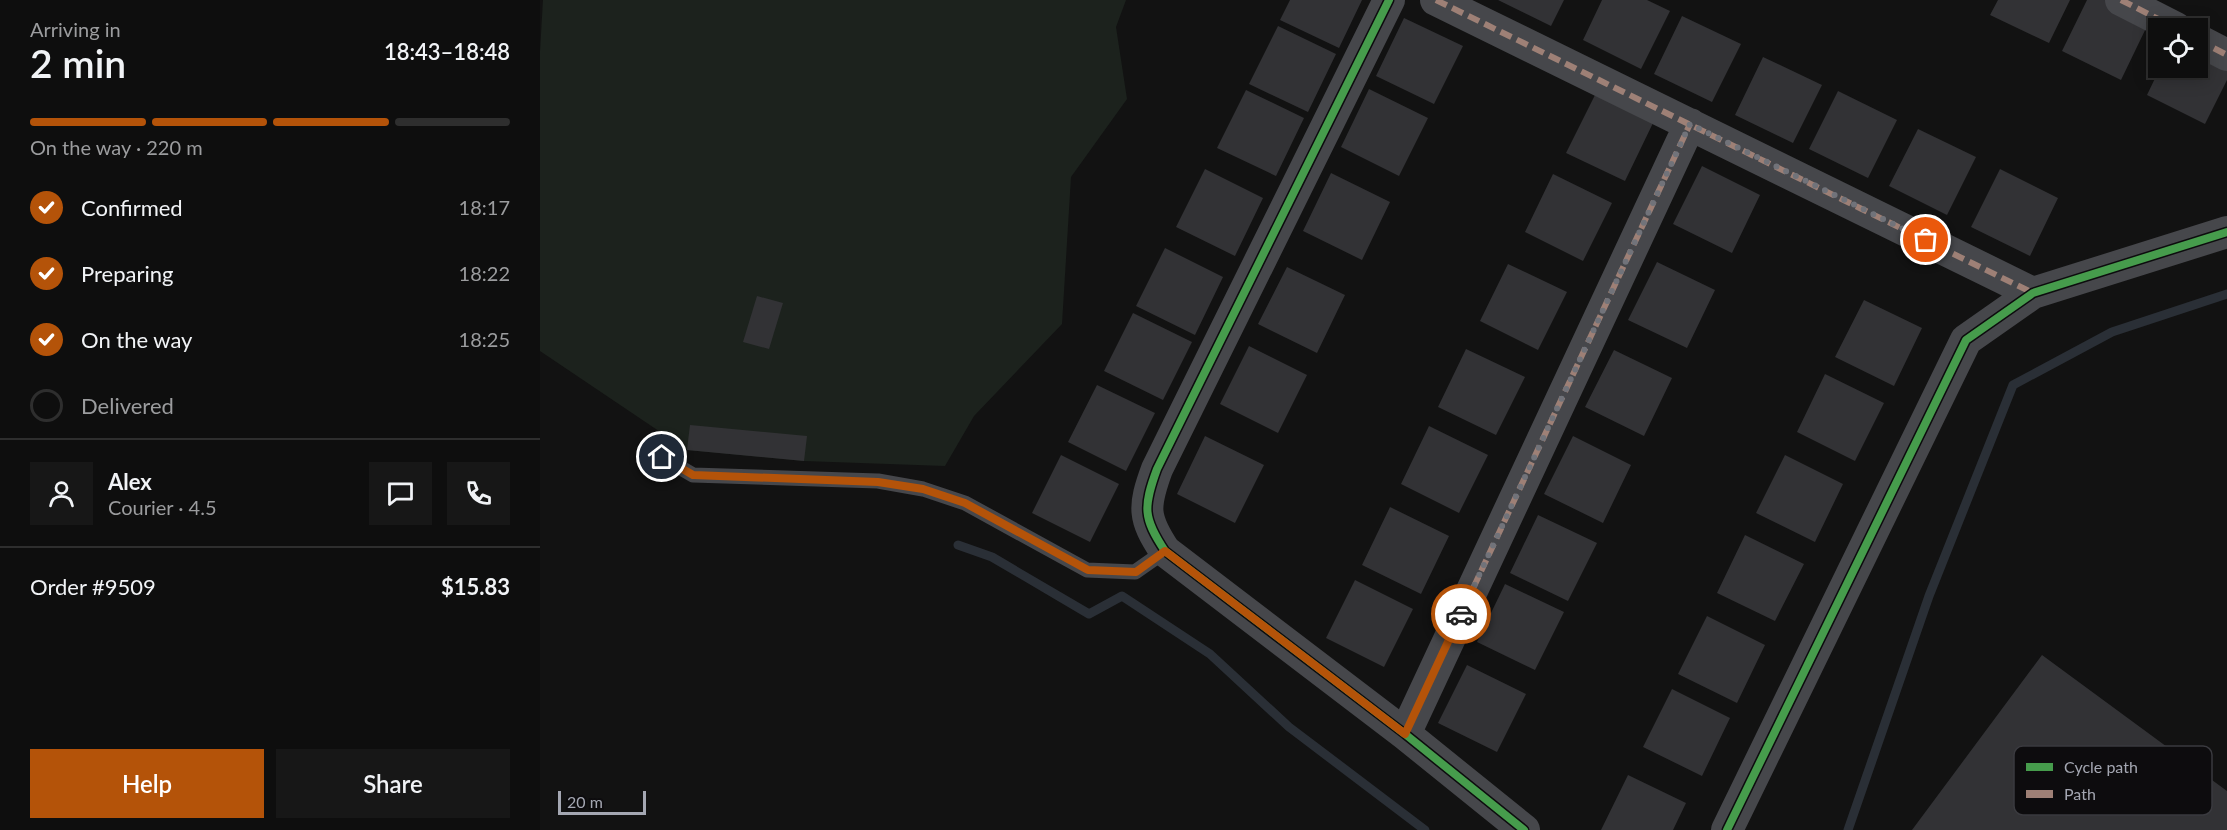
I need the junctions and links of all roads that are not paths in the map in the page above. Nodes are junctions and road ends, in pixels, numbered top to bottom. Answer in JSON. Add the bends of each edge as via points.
{"nodes":[{"id":1,"x":1389,"y":0,"type":"edge"},
{"id":2,"x":1436,"y":0,"type":"edge"},
{"id":3,"x":2121,"y":0,"type":"edge"},
{"id":4,"x":2156,"y":18,"type":"edge"},
{"id":5,"x":2208,"y":45,"type":"edge"},
{"id":6,"x":2227,"y":55,"type":"edge"},
{"id":7,"x":1690,"y":124,"type":"junction"},
{"id":8,"x":2227,"y":232,"type":"edge"},
{"id":9,"x":2033,"y":293,"type":"junction"},
{"id":10,"x":662,"y":457,"type":"dead end"},
{"id":11,"x":1165,"y":551,"type":"junction"},
{"id":12,"x":1405,"y":734,"type":"junction"},
{"id":13,"x":1524,"y":830,"type":"edge"},
{"id":14,"x":1727,"y":830,"type":"edge"}],
"edges":[{"from":1,"to":11,"type":"street","via":[[1156,469],[1146,515]]},
{"from":2,"to":7,"type":"street"},
{"from":3,"to":4,"type":"street"},
{"from":5,"to":6,"type":"street"},
{"from":7,"to":9,"type":"street"},
{"from":7,"to":12,"type":"street"},
{"from":8,"to":9,"type":"street"},
{"from":9,"to":14,"type":"street","via":[[1966,340]]},
{"from":10,"to":11,"type":"lane","via":[[693,475],[878,482],[923,489],[965,503],[1088,570],[1136,572]]},
{"from":11,"to":12,"type":"street"},
{"from":12,"to":13,"type":"street"}]}
